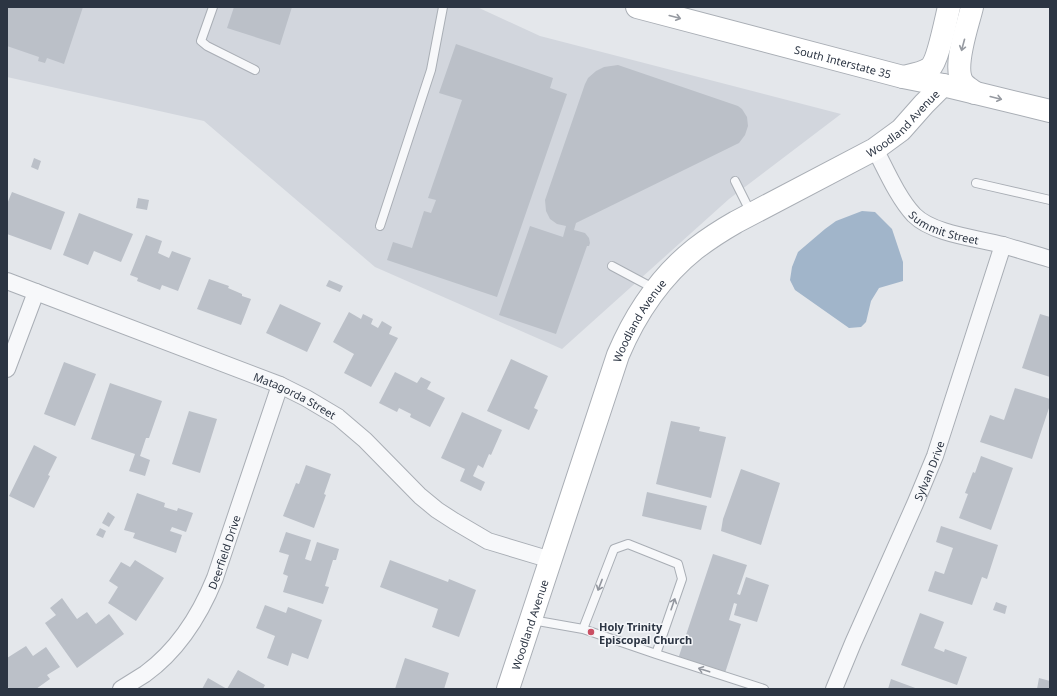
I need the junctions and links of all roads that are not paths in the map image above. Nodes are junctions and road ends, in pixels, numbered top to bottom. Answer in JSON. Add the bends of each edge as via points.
{"nodes":[{"id":1,"x":213,"y":7,"type":"edge"},
{"id":2,"x":443,"y":7,"type":"edge"},
{"id":3,"x":637,"y":7,"type":"edge"},
{"id":4,"x":949,"y":7,"type":"edge"},
{"id":5,"x":972,"y":7,"type":"edge"},
{"id":6,"x":255,"y":70,"type":"dead end"},
{"id":7,"x":903,"y":77,"type":"junction"},
{"id":8,"x":943,"y":85,"type":"junction"},
{"id":9,"x":975,"y":93,"type":"junction"},
{"id":10,"x":1050,"y":111,"type":"edge"},
{"id":11,"x":875,"y":149,"type":"junction"},
{"id":12,"x":734,"y":182,"type":"dead end"},
{"id":13,"x":976,"y":183,"type":"dead end"},
{"id":14,"x":1050,"y":200,"type":"edge"},
{"id":15,"x":751,"y":214,"type":"junction"},
{"id":16,"x":380,"y":226,"type":"dead end"},
{"id":17,"x":1002,"y":245,"type":"junction"},
{"id":18,"x":1050,"y":259,"type":"edge"},
{"id":19,"x":612,"y":266,"type":"dead end"},
{"id":20,"x":7,"y":281,"type":"edge"},
{"id":21,"x":656,"y":289,"type":"junction"},
{"id":22,"x":36,"y":292,"type":"junction"},
{"id":23,"x":7,"y":368,"type":"edge"},
{"id":24,"x":280,"y":385,"type":"junction"},
{"id":25,"x":551,"y":560,"type":"junction"},
{"id":26,"x":531,"y":620,"type":"junction"},
{"id":27,"x":583,"y":629,"type":"junction"},
{"id":28,"x":656,"y":654,"type":"junction"},
{"id":29,"x":121,"y":689,"type":"edge"},
{"id":30,"x":508,"y":689,"type":"edge"},
{"id":31,"x":764,"y":689,"type":"edge"},
{"id":32,"x":834,"y":689,"type":"edge"}],
"edges":[{"from":1,"to":6,"type":"lane","via":[[201,41]]},
{"from":2,"to":16,"type":"lane","via":[[431,70]]},
{"from":3,"to":7,"type":"street","name":"South Interstate 35","one_way":true},
{"from":4,"to":7,"type":"street","via":[[936,59],[931,67],[923,72]]},
{"from":5,"to":9,"type":"street","one_way":true,"via":[[959,57],[959,73],[963,83]]},
{"from":7,"to":8,"type":"street","name":"South Interstate 35"},
{"from":8,"to":9,"type":"street","name":"South Interstate 35"},
{"from":8,"to":11,"type":"street","name":"Woodland Avenue","via":[[901,130]]},
{"from":9,"to":10,"type":"street","name":"South Interstate 35","one_way":true},
{"from":11,"to":15,"type":"street","name":"Woodland Avenue"},
{"from":11,"to":17,"type":"street","name":"Summit Street","via":[[906,206],[915,216],[937,229]]},
{"from":12,"to":15,"type":"lane"},
{"from":13,"to":14,"type":"lane"},
{"from":15,"to":21,"type":"street","name":"Woodland Avenue","via":[[714,235],[694,250]]},
{"from":17,"to":18,"type":"street","name":"Summit Street"},
{"from":17,"to":32,"type":"street","name":"Sylvan Drive","via":[[935,456]]},
{"from":19,"to":21,"type":"lane"},
{"from":20,"to":22,"type":"street","name":"Matagorda Street"},
{"from":21,"to":25,"type":"street","name":"Woodland Avenue","via":[[635,320],[618,355]]},
{"from":22,"to":23,"type":"street"},
{"from":22,"to":24,"type":"street","name":"Matagorda Street"},
{"from":24,"to":25,"type":"street","name":"Matagorda Street","via":[[338,417],[436,510],[488,540]]},
{"from":24,"to":29,"type":"street","name":"Deerfield Drive","via":[[208,596],[192,624],[175,646],[145,674]]},
{"from":25,"to":26,"type":"street","name":"Woodland Avenue"},
{"from":26,"to":27,"type":"lane"},
{"from":26,"to":30,"type":"street","name":"Woodland Avenue"},
{"from":27,"to":28,"type":"lane"},
{"from":28,"to":27,"type":"lane","one_way":true,"via":[[682,579],[678,564],[628,544],[614,548]]},
{"from":31,"to":28,"type":"lane","one_way":true}]}
